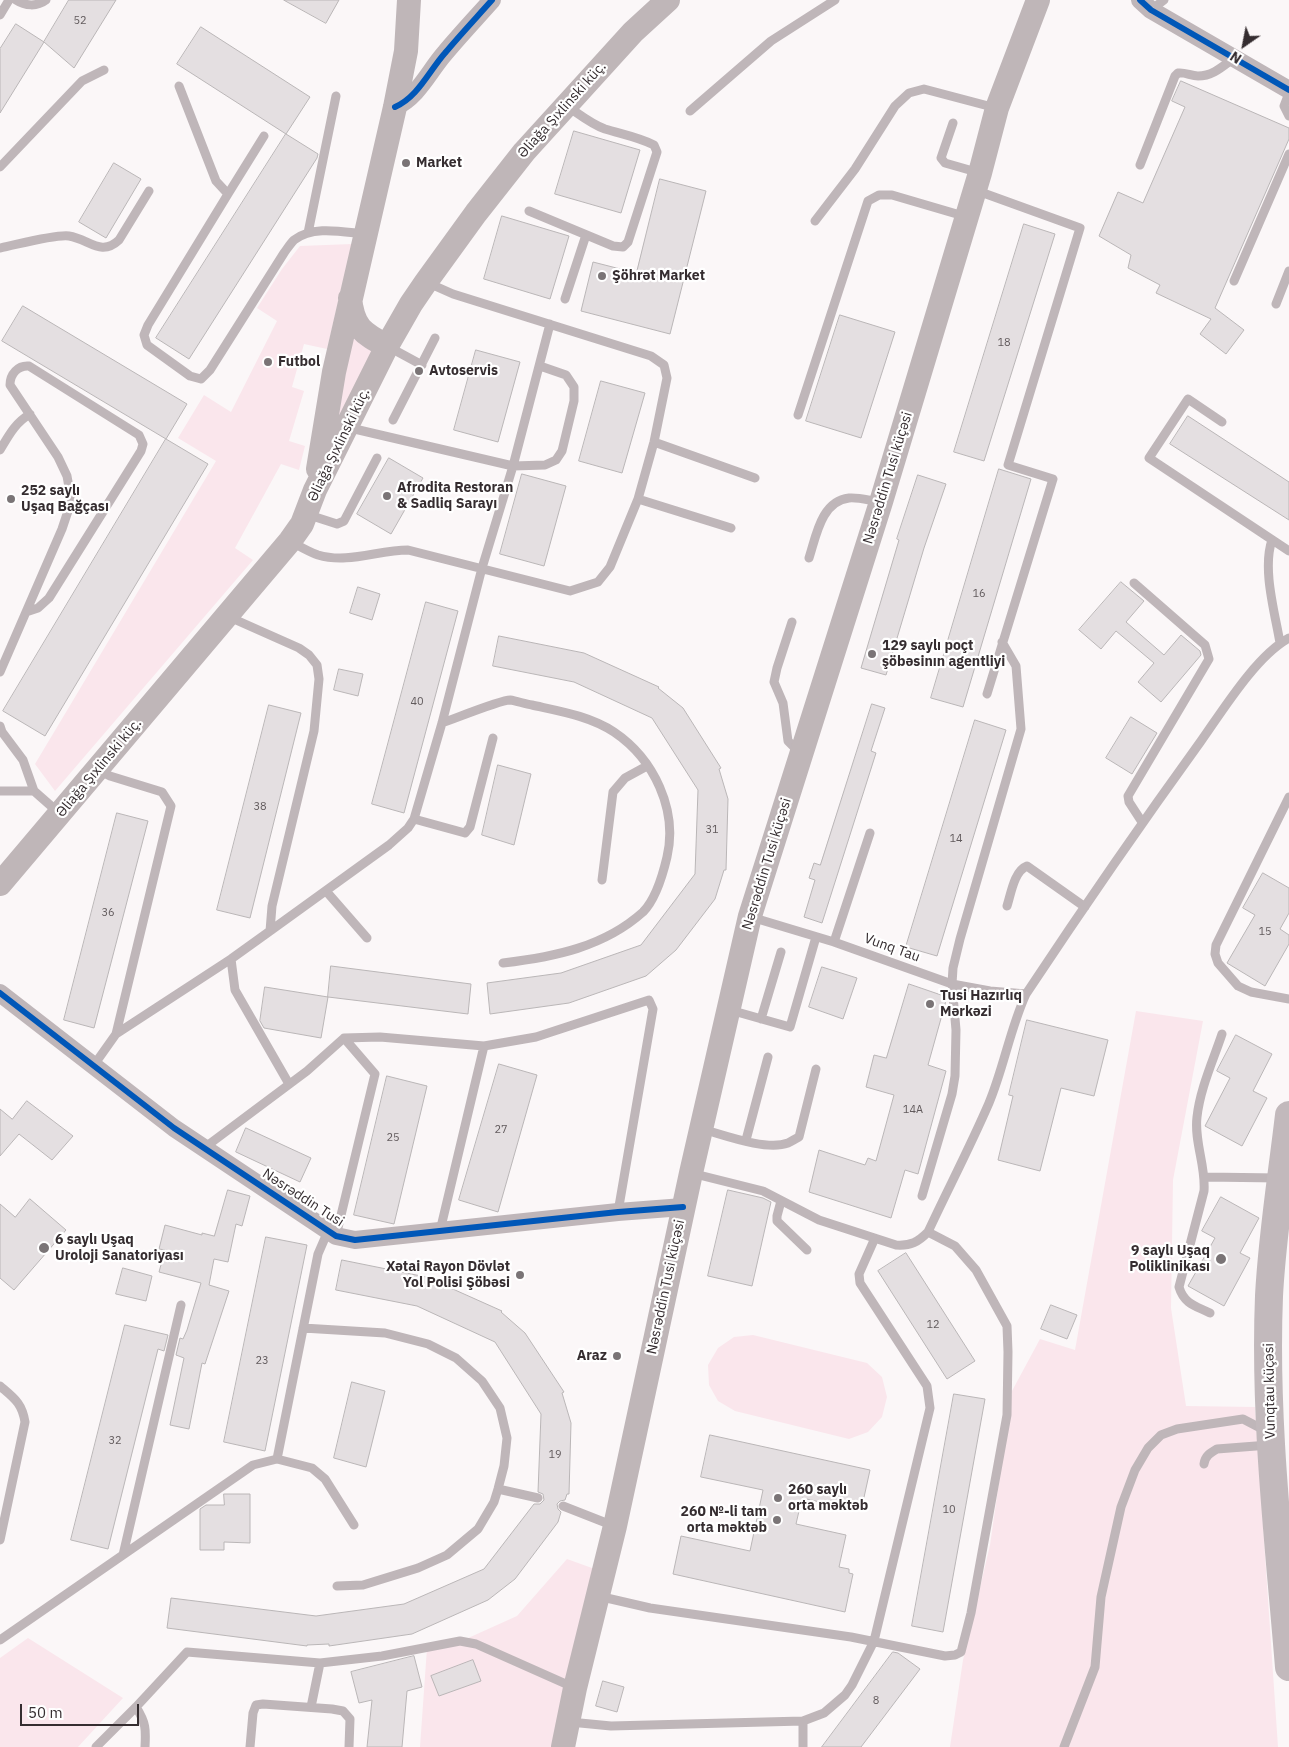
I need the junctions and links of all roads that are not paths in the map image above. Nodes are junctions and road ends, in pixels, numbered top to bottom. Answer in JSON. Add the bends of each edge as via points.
{"nodes":[{"id":1,"x":10,"y":0,"type":"edge"},
{"id":2,"x":16,"y":0,"type":"edge"},
{"id":3,"x":46,"y":0,"type":"edge"},
{"id":4,"x":409,"y":0,"type":"edge"},
{"id":5,"x":492,"y":0,"type":"edge"},
{"id":6,"x":668,"y":0,"type":"edge"},
{"id":7,"x":835,"y":0,"type":"edge"},
{"id":8,"x":1038,"y":0,"type":"edge"},
{"id":9,"x":1152,"y":3,"type":"edge"},
{"id":10,"x":0,"y":15,"type":"edge"},
{"id":11,"x":1234,"y":58,"type":"junction"},
{"id":12,"x":104,"y":70,"type":"dead end"},
{"id":13,"x":179,"y":86,"type":"dead end"},
{"id":14,"x":1289,"y":91,"type":"edge"},
{"id":15,"x":336,"y":96,"type":"dead end"},
{"id":16,"x":565,"y":105,"type":"junction"},
{"id":17,"x":395,"y":107,"type":"junction"},
{"id":18,"x":997,"y":108,"type":"junction"},
{"id":19,"x":690,"y":111,"type":"dead end"},
{"id":20,"x":1289,"y":116,"type":"edge"},
{"id":21,"x":953,"y":123,"type":"dead end"},
{"id":22,"x":264,"y":136,"type":"dead end"},
{"id":23,"x":1289,"y":154,"type":"edge"},
{"id":24,"x":1140,"y":165,"type":"dead end"},
{"id":25,"x":0,"y":167,"type":"edge"},
{"id":26,"x":978,"y":182,"type":"junction"},
{"id":27,"x":149,"y":191,"type":"dead end"},
{"id":28,"x":228,"y":194,"type":"junction"},
{"id":29,"x":529,"y":212,"type":"dead end"},
{"id":30,"x":967,"y":217,"type":"junction"},
{"id":31,"x":815,"y":221,"type":"dead end"},
{"id":32,"x":308,"y":233,"type":"junction"},
{"id":33,"x":365,"y":234,"type":"junction"},
{"id":34,"x":586,"y":235,"type":"junction"},
{"id":35,"x":0,"y":248,"type":"edge"},
{"id":36,"x":1289,"y":271,"type":"edge"},
{"id":37,"x":1234,"y":281,"type":"dead end"},
{"id":38,"x":426,"y":282,"type":"junction"},
{"id":39,"x":350,"y":296,"type":"junction"},
{"id":40,"x":565,"y":299,"type":"dead end"},
{"id":41,"x":1276,"y":304,"type":"dead end"},
{"id":42,"x":550,"y":324,"type":"junction"},
{"id":43,"x":436,"y":338,"type":"dead end"},
{"id":44,"x":388,"y":346,"type":"junction"},
{"id":45,"x":422,"y":366,"type":"junction"},
{"id":46,"x":540,"y":366,"type":"junction"},
{"id":47,"x":30,"y":414,"type":"junction"},
{"id":48,"x":798,"y":415,"type":"dead end"},
{"id":49,"x":393,"y":420,"type":"dead end"},
{"id":50,"x":1222,"y":422,"type":"dead end"},
{"id":51,"x":346,"y":427,"type":"junction"},
{"id":52,"x":654,"y":442,"type":"junction"},
{"id":53,"x":0,"y":450,"type":"edge"},
{"id":54,"x":377,"y":458,"type":"dead end"},
{"id":55,"x":513,"y":466,"type":"junction"},
{"id":56,"x":756,"y":478,"type":"dead end"},
{"id":57,"x":315,"y":490,"type":"junction"},
{"id":58,"x":638,"y":499,"type":"junction"},
{"id":59,"x":881,"y":502,"type":"junction"},
{"id":60,"x":306,"y":514,"type":"junction"},
{"id":61,"x":731,"y":528,"type":"dead end"},
{"id":62,"x":1272,"y":540,"type":"junction"},
{"id":63,"x":290,"y":541,"type":"junction"},
{"id":64,"x":1289,"y":551,"type":"edge"},
{"id":65,"x":809,"y":558,"type":"dead end"},
{"id":66,"x":482,"y":568,"type":"junction"},
{"id":67,"x":1134,"y":583,"type":"dead end"},
{"id":68,"x":26,"y":612,"type":"junction"},
{"id":69,"x":226,"y":616,"type":"junction"},
{"id":70,"x":792,"y":622,"type":"dead end"},
{"id":71,"x":1289,"y":638,"type":"edge"},
{"id":72,"x":1002,"y":642,"type":"junction"},
{"id":73,"x":1280,"y":643,"type":"junction"},
{"id":74,"x":0,"y":672,"type":"edge"},
{"id":75,"x":987,"y":694,"type":"dead end"},
{"id":76,"x":442,"y":723,"type":"junction"},
{"id":77,"x":0,"y":726,"type":"edge"},
{"id":78,"x":493,"y":738,"type":"dead end"},
{"id":79,"x":802,"y":754,"type":"junction"},
{"id":80,"x":648,"y":766,"type":"junction"},
{"id":81,"x":98,"y":770,"type":"junction"},
{"id":82,"x":0,"y":791,"type":"edge"},
{"id":83,"x":34,"y":791,"type":"junction"},
{"id":84,"x":1289,"y":797,"type":"edge"},
{"id":85,"x":60,"y":814,"type":"junction"},
{"id":86,"x":414,"y":820,"type":"junction"},
{"id":87,"x":1142,"y":822,"type":"junction"},
{"id":88,"x":870,"y":833,"type":"dead end"},
{"id":89,"x":602,"y":880,"type":"dead end"},
{"id":90,"x":0,"y":884,"type":"edge"},
{"id":91,"x":326,"y":891,"type":"junction"},
{"id":92,"x":1007,"y":906,"type":"dead end"},
{"id":93,"x":1085,"y":907,"type":"junction"},
{"id":94,"x":750,"y":916,"type":"junction"},
{"id":95,"x":270,"y":931,"type":"junction"},
{"id":96,"x":816,"y":937,"type":"junction"},
{"id":97,"x":367,"y":938,"type":"dead end"},
{"id":98,"x":834,"y":942,"type":"junction"},
{"id":99,"x":780,"y":952,"type":"dead end"},
{"id":100,"x":231,"y":959,"type":"junction"},
{"id":101,"x":504,"y":963,"type":"dead end"},
{"id":102,"x":952,"y":984,"type":"junction"},
{"id":103,"x":0,"y":993,"type":"edge"},
{"id":104,"x":1026,"y":994,"type":"junction"},
{"id":105,"x":1289,"y":999,"type":"edge"},
{"id":106,"x":729,"y":1009,"type":"junction"},
{"id":107,"x":761,"y":1019,"type":"junction"},
{"id":108,"x":116,"y":1034,"type":"junction"},
{"id":109,"x":1222,"y":1034,"type":"dead end"},
{"id":110,"x":344,"y":1038,"type":"junction"},
{"id":111,"x":484,"y":1046,"type":"junction"},
{"id":112,"x":768,"y":1057,"type":"dead end"},
{"id":113,"x":94,"y":1065,"type":"junction"},
{"id":114,"x":816,"y":1069,"type":"dead end"},
{"id":115,"x":289,"y":1084,"type":"junction"},
{"id":116,"x":1289,"y":1115,"type":"edge"},
{"id":117,"x":702,"y":1128,"type":"junction"},
{"id":118,"x":746,"y":1140,"type":"junction"},
{"id":119,"x":204,"y":1148,"type":"junction"},
{"id":120,"x":691,"y":1173,"type":"junction"},
{"id":121,"x":1205,"y":1177,"type":"junction"},
{"id":122,"x":1282,"y":1178,"type":"junction"},
{"id":123,"x":922,"y":1196,"type":"dead end"},
{"id":124,"x":781,"y":1201,"type":"junction"},
{"id":125,"x":684,"y":1207,"type":"junction"},
{"id":126,"x":618,"y":1212,"type":"junction"},
{"id":127,"x":440,"y":1231,"type":"junction"},
{"id":128,"x":928,"y":1232,"type":"junction"},
{"id":129,"x":332,"y":1234,"type":"junction"},
{"id":130,"x":875,"y":1238,"type":"junction"},
{"id":131,"x":807,"y":1250,"type":"dead end"},
{"id":132,"x":181,"y":1306,"type":"dead end"},
{"id":133,"x":1210,"y":1313,"type":"dead end"},
{"id":134,"x":303,"y":1328,"type":"junction"},
{"id":135,"x":0,"y":1386,"type":"edge"},
{"id":136,"x":1271,"y":1439,"type":"junction"},
{"id":137,"x":277,"y":1459,"type":"junction"},
{"id":138,"x":1204,"y":1464,"type":"dead end"},
{"id":139,"x":498,"y":1489,"type":"junction"},
{"id":140,"x":538,"y":1498,"type":"dead end"},
{"id":141,"x":563,"y":1506,"type":"dead end"},
{"id":142,"x":354,"y":1524,"type":"dead end"},
{"id":143,"x":615,"y":1526,"type":"junction"},
{"id":144,"x":0,"y":1540,"type":"edge"},
{"id":145,"x":123,"y":1555,"type":"junction"},
{"id":146,"x":337,"y":1586,"type":"dead end"},
{"id":147,"x":598,"y":1596,"type":"junction"},
{"id":148,"x":0,"y":1640,"type":"edge"},
{"id":149,"x":874,"y":1641,"type":"junction"},
{"id":150,"x":320,"y":1663,"type":"junction"},
{"id":151,"x":1289,"y":1667,"type":"edge"},
{"id":152,"x":575,"y":1688,"type":"junction"},
{"id":153,"x":136,"y":1707,"type":"junction"},
{"id":154,"x":312,"y":1707,"type":"junction"},
{"id":155,"x":802,"y":1720,"type":"junction"},
{"id":156,"x":568,"y":1721,"type":"junction"},
{"id":157,"x":96,"y":1747,"type":"edge"},
{"id":158,"x":144,"y":1747,"type":"edge"},
{"id":159,"x":250,"y":1747,"type":"edge"},
{"id":160,"x":349,"y":1747,"type":"edge"},
{"id":161,"x":563,"y":1747,"type":"edge"},
{"id":162,"x":803,"y":1747,"type":"edge"},
{"id":163,"x":1064,"y":1747,"type":"edge"}],
"edges":[{"from":1,"to":10,"type":"lane"},
{"from":2,"to":3,"type":"lane","via":[[23,4],[41,4]]},
{"from":4,"to":17,"type":"main road","via":[[406,51]]},
{"from":5,"to":17,"type":"street","via":[[443,55],[416,92]]},
{"from":6,"to":16,"type":"main road","name":"Əliağa Şıxlinski küç.","via":[[632,32]]},
{"from":7,"to":19,"type":"lane","via":[[771,41]]},
{"from":8,"to":18,"type":"main road","name":"Nəsrəddin Tusi küçəsi"},
{"from":9,"to":11,"type":"street"},
{"from":11,"to":14,"type":"street"},
{"from":11,"to":24,"type":"lane","via":[[1217,72],[1198,76],[1183,72],[1175,76]]},
{"from":12,"to":25,"type":"lane","via":[[82,81]]},
{"from":13,"to":28,"type":"lane","via":[[216,181]]},
{"from":14,"to":20,"type":"lane","via":[[1284,106]]},
{"from":15,"to":32,"type":"lane"},
{"from":16,"to":34,"type":"lane","via":[[603,128],[643,139],[654,145],[657,152],[628,242],[623,247],[613,246]]},
{"from":16,"to":38,"type":"main road","name":"Əliağa Şıxlinski küç.","via":[[524,152]]},
{"from":17,"to":33,"type":"main road"},
{"from":18,"to":26,"type":"main road","name":"Nəsrəddin Tusi küçəsi"},
{"from":18,"to":31,"type":"lane","via":[[924,89],[909,93],[895,106],[855,169]]},
{"from":21,"to":26,"type":"lane","via":[[941,158]]},
{"from":22,"to":28,"type":"lane"},
{"from":23,"to":37,"type":"lane"},
{"from":26,"to":30,"type":"main road","name":"Nəsrəddin Tusi küçəsi"},
{"from":26,"to":72,"type":"lane","via":[[1080,228],[1008,465],[1053,480]]},
{"from":27,"to":35,"type":"lane","via":[[112,246],[105,248],[70,236],[59,236]]},
{"from":28,"to":32,"type":"lane","via":[[144,335],[146,345],[190,376],[200,379],[210,370],[284,253],[295,240]]},
{"from":29,"to":34,"type":"lane"},
{"from":30,"to":48,"type":"lane","via":[[892,195],[879,195],[868,201]]},
{"from":30,"to":59,"type":"main road","name":"Nəsrəddin Tusi küçəsi"},
{"from":32,"to":33,"type":"lane","via":[[326,230]]},
{"from":33,"to":39,"type":"main road"},
{"from":34,"to":40,"type":"lane"},
{"from":36,"to":41,"type":"lane"},
{"from":38,"to":42,"type":"lane","via":[[453,294]]},
{"from":38,"to":44,"type":"main road","name":"Əliağa Şıxlinski küç."},
{"from":39,"to":44,"type":"main road","via":[[353,317],[359,328]]},
{"from":39,"to":57,"type":"main road","via":[[326,414]]},
{"from":42,"to":46,"type":"lane"},
{"from":42,"to":52,"type":"lane","via":[[651,356],[664,365],[667,378]]},
{"from":43,"to":45,"type":"lane"},
{"from":44,"to":45,"type":"lane"},
{"from":44,"to":51,"type":"main road","name":"Əliağa Şıxlinski küç."},
{"from":45,"to":49,"type":"lane"},
{"from":46,"to":55,"type":"lane"},
{"from":46,"to":55,"type":"lane","via":[[566,375],[574,387],[574,401],[562,451],[556,460],[545,465]]},
{"from":47,"to":53,"type":"lane","via":[[13,428]]},
{"from":47,"to":68,"type":"lane","via":[[67,476],[70,506]]},
{"from":47,"to":68,"type":"lane","via":[[10,385],[18,367],[23,365],[139,436],[143,444],[49,598],[38,608]]},
{"from":50,"to":62,"type":"lane","via":[[1188,400],[1149,458]]},
{"from":51,"to":55,"type":"lane"},
{"from":51,"to":57,"type":"main road","name":"Əliağa Şıxlinski küç."},
{"from":52,"to":56,"type":"lane"},
{"from":52,"to":58,"type":"lane"},
{"from":54,"to":60,"type":"lane","via":[[344,521],[337,524]]},
{"from":55,"to":66,"type":"lane"},
{"from":57,"to":60,"type":"main road","name":"Əliağa Şıxlinski küç."},
{"from":58,"to":61,"type":"lane"},
{"from":58,"to":66,"type":"lane","via":[[610,567],[598,582],[570,591]]},
{"from":59,"to":65,"type":"lane","via":[[848,498],[834,504],[823,516]]},
{"from":59,"to":79,"type":"main road","name":"Nəsrəddin Tusi küçəsi"},
{"from":60,"to":63,"type":"main road","name":"Əliağa Şıxlinski küç."},
{"from":62,"to":64,"type":"lane"},
{"from":62,"to":73,"type":"lane","via":[[1268,565]]},
{"from":63,"to":66,"type":"lane","via":[[318,555],[336,558],[408,550]]},
{"from":63,"to":69,"type":"main road","name":"Əliağa Şıxlinski küç."},
{"from":66,"to":76,"type":"lane"},
{"from":67,"to":87,"type":"lane","via":[[1205,645],[1209,659],[1128,796]]},
{"from":68,"to":74,"type":"lane"},
{"from":69,"to":81,"type":"main road","name":"Əliağa Şıxlinski küç."},
{"from":69,"to":95,"type":"lane","via":[[299,648],[317,665],[319,679],[314,731],[272,906]]},
{"from":70,"to":79,"type":"lane","via":[[774,682],[783,703],[788,741]]},
{"from":71,"to":73,"type":"lane"},
{"from":72,"to":75,"type":"lane"},
{"from":72,"to":102,"type":"lane","via":[[1016,666],[1021,729],[960,939]]},
{"from":73,"to":87,"type":"lane","via":[[1260,661]]},
{"from":76,"to":80,"type":"lane","via":[[508,700],[584,718],[614,732]]},
{"from":76,"to":86,"type":"lane"},
{"from":77,"to":83,"type":"lane","via":[[23,760]]},
{"from":78,"to":86,"type":"lane","via":[[470,827],[465,833]]},
{"from":79,"to":94,"type":"main road","name":"Nəsrəddin Tusi küçəsi"},
{"from":80,"to":89,"type":"lane","via":[[625,778],[613,792]]},
{"from":80,"to":101,"type":"lane","via":[[658,782],[668,814],[669,847],[661,881],[645,910],[615,934],[582,948]]},
{"from":81,"to":85,"type":"main road","name":"Əliağa Şıxlinski küç."},
{"from":81,"to":108,"type":"lane","via":[[162,792],[171,806]]},
{"from":82,"to":83,"type":"lane"},
{"from":83,"to":85,"type":"lane"},
{"from":84,"to":105,"type":"lane","via":[[1214,954],[1238,986],[1251,992]]},
{"from":85,"to":90,"type":"main road","name":"Əliağa Şıxlinski küç."},
{"from":86,"to":91,"type":"lane","via":[[389,845]]},
{"from":87,"to":93,"type":"lane"},
{"from":88,"to":98,"type":"lane"},
{"from":91,"to":95,"type":"lane"},
{"from":91,"to":97,"type":"lane"},
{"from":92,"to":93,"type":"lane","via":[[1018,874],[1027,866]]},
{"from":93,"to":104,"type":"lane"},
{"from":94,"to":96,"type":"lane","name":"Vunq Tau"},
{"from":94,"to":106,"type":"main road","name":"Nəsrəddin Tusi küçəsi"},
{"from":95,"to":100,"type":"lane"},
{"from":96,"to":98,"type":"lane","name":"Vunq Tau"},
{"from":96,"to":107,"type":"lane","via":[[790,1027]]},
{"from":98,"to":102,"type":"lane","name":"Vunq Tau"},
{"from":99,"to":107,"type":"lane"},
{"from":100,"to":108,"type":"lane"},
{"from":100,"to":115,"type":"lane","via":[[234,990]]},
{"from":102,"to":104,"type":"lane","name":"Vunq Tau"},
{"from":102,"to":123,"type":"lane","via":[[956,1076]]},
{"from":103,"to":113,"type":"street","name":"Nəsrəddin Tusi"},
{"from":104,"to":128,"type":"lane","via":[[989,1103]]},
{"from":106,"to":107,"type":"lane"},
{"from":106,"to":117,"type":"main road","name":"Nəsrəddin Tusi küçəsi"},
{"from":108,"to":113,"type":"lane"},
{"from":109,"to":121,"type":"lane","via":[[1197,1118]]},
{"from":110,"to":111,"type":"lane","via":[[380,1036]]},
{"from":110,"to":115,"type":"lane"},
{"from":110,"to":129,"type":"lane","via":[[375,1074]]},
{"from":111,"to":126,"type":"lane","via":[[536,1037],[649,1000],[653,1009]]},
{"from":111,"to":127,"type":"lane"},
{"from":112,"to":118,"type":"lane"},
{"from":113,"to":119,"type":"street","name":"Nəsrəddin Tusi"},
{"from":114,"to":118,"type":"lane","via":[[798,1137],[787,1143],[771,1145]]},
{"from":115,"to":119,"type":"lane"},
{"from":116,"to":122,"type":"main road","name":"Vunqtau küçəsi"},
{"from":117,"to":118,"type":"lane"},
{"from":117,"to":120,"type":"main road","name":"Nəsrəddin Tusi küçəsi"},
{"from":119,"to":129,"type":"street","name":"Nəsrəddin Tusi"},
{"from":120,"to":124,"type":"lane","via":[[763,1191]]},
{"from":120,"to":125,"type":"main road","name":"Nəsrəddin Tusi küçəsi"},
{"from":121,"to":122,"type":"lane"},
{"from":121,"to":133,"type":"lane","via":[[1179,1288],[1189,1303]]},
{"from":122,"to":136,"type":"main road","name":"Vunqtau küçəsi","via":[[1269,1296]]},
{"from":124,"to":130,"type":"lane","via":[[819,1220]]},
{"from":124,"to":131,"type":"lane","via":[[777,1221]]},
{"from":125,"to":126,"type":"street","name":"Nəsrəddin Tusi"},
{"from":125,"to":143,"type":"main road","name":"Nəsrəddin Tusi küçəsi"},
{"from":126,"to":127,"type":"street","name":"Nəsrəddin Tusi"},
{"from":127,"to":129,"type":"street","name":"Nəsrəddin Tusi","via":[[354,1240]]},
{"from":128,"to":130,"type":"lane","via":[[908,1246],[896,1246]]},
{"from":128,"to":149,"type":"lane","via":[[955,1246],[976,1270],[1007,1326],[1007,1415],[961,1652],[945,1656]]},
{"from":129,"to":134,"type":"lane","via":[[318,1254]]},
{"from":130,"to":149,"type":"lane","via":[[859,1274],[860,1283],[927,1386],[930,1408]]},
{"from":132,"to":145,"type":"lane"},
{"from":134,"to":137,"type":"lane"},
{"from":134,"to":139,"type":"lane","via":[[385,1333],[428,1344],[456,1358],[482,1381],[500,1408],[506,1438]]},
{"from":135,"to":144,"type":"lane","via":[[18,1402],[24,1411],[25,1422]]},
{"from":136,"to":138,"type":"lane","via":[[1217,1449],[1209,1453]]},
{"from":136,"to":151,"type":"main road","name":"Vunqtau küçəsi"},
{"from":136,"to":163,"type":"lane","via":[[1243,1419],[1177,1429],[1161,1435],[1148,1448],[1135,1470],[1121,1507],[1101,1597],[1095,1667]]},
{"from":137,"to":142,"type":"lane","via":[[312,1468],[325,1479]]},
{"from":137,"to":145,"type":"lane","via":[[253,1465]]},
{"from":139,"to":140,"type":"lane"},
{"from":139,"to":146,"type":"lane","via":[[478,1529],[447,1555],[363,1586]]},
{"from":141,"to":143,"type":"lane"},
{"from":143,"to":147,"type":"main road","name":"Nəsrəddin Tusi küçəsi"},
{"from":145,"to":148,"type":"lane"},
{"from":147,"to":149,"type":"lane","via":[[650,1608]]},
{"from":147,"to":152,"type":"main road","name":"Nəsrəddin Tusi küçəsi"},
{"from":149,"to":155,"type":"lane","via":[[845,1695],[824,1713]]},
{"from":150,"to":152,"type":"lane","via":[[460,1642],[476,1644]]},
{"from":150,"to":153,"type":"lane","via":[[187,1652]]},
{"from":150,"to":154,"type":"lane"},
{"from":152,"to":156,"type":"main road","name":"Nəsrəddin Tusi küçəsi"},
{"from":153,"to":157,"type":"lane"},
{"from":153,"to":158,"type":"lane","via":[[146,1729]]},
{"from":154,"to":159,"type":"lane","via":[[256,1705]]},
{"from":154,"to":160,"type":"lane","via":[[343,1711],[350,1719]]},
{"from":155,"to":156,"type":"lane","via":[[611,1726]]},
{"from":155,"to":162,"type":"lane"},
{"from":156,"to":161,"type":"main road","name":"Nəsrəddin Tusi küçəsi"}]}
